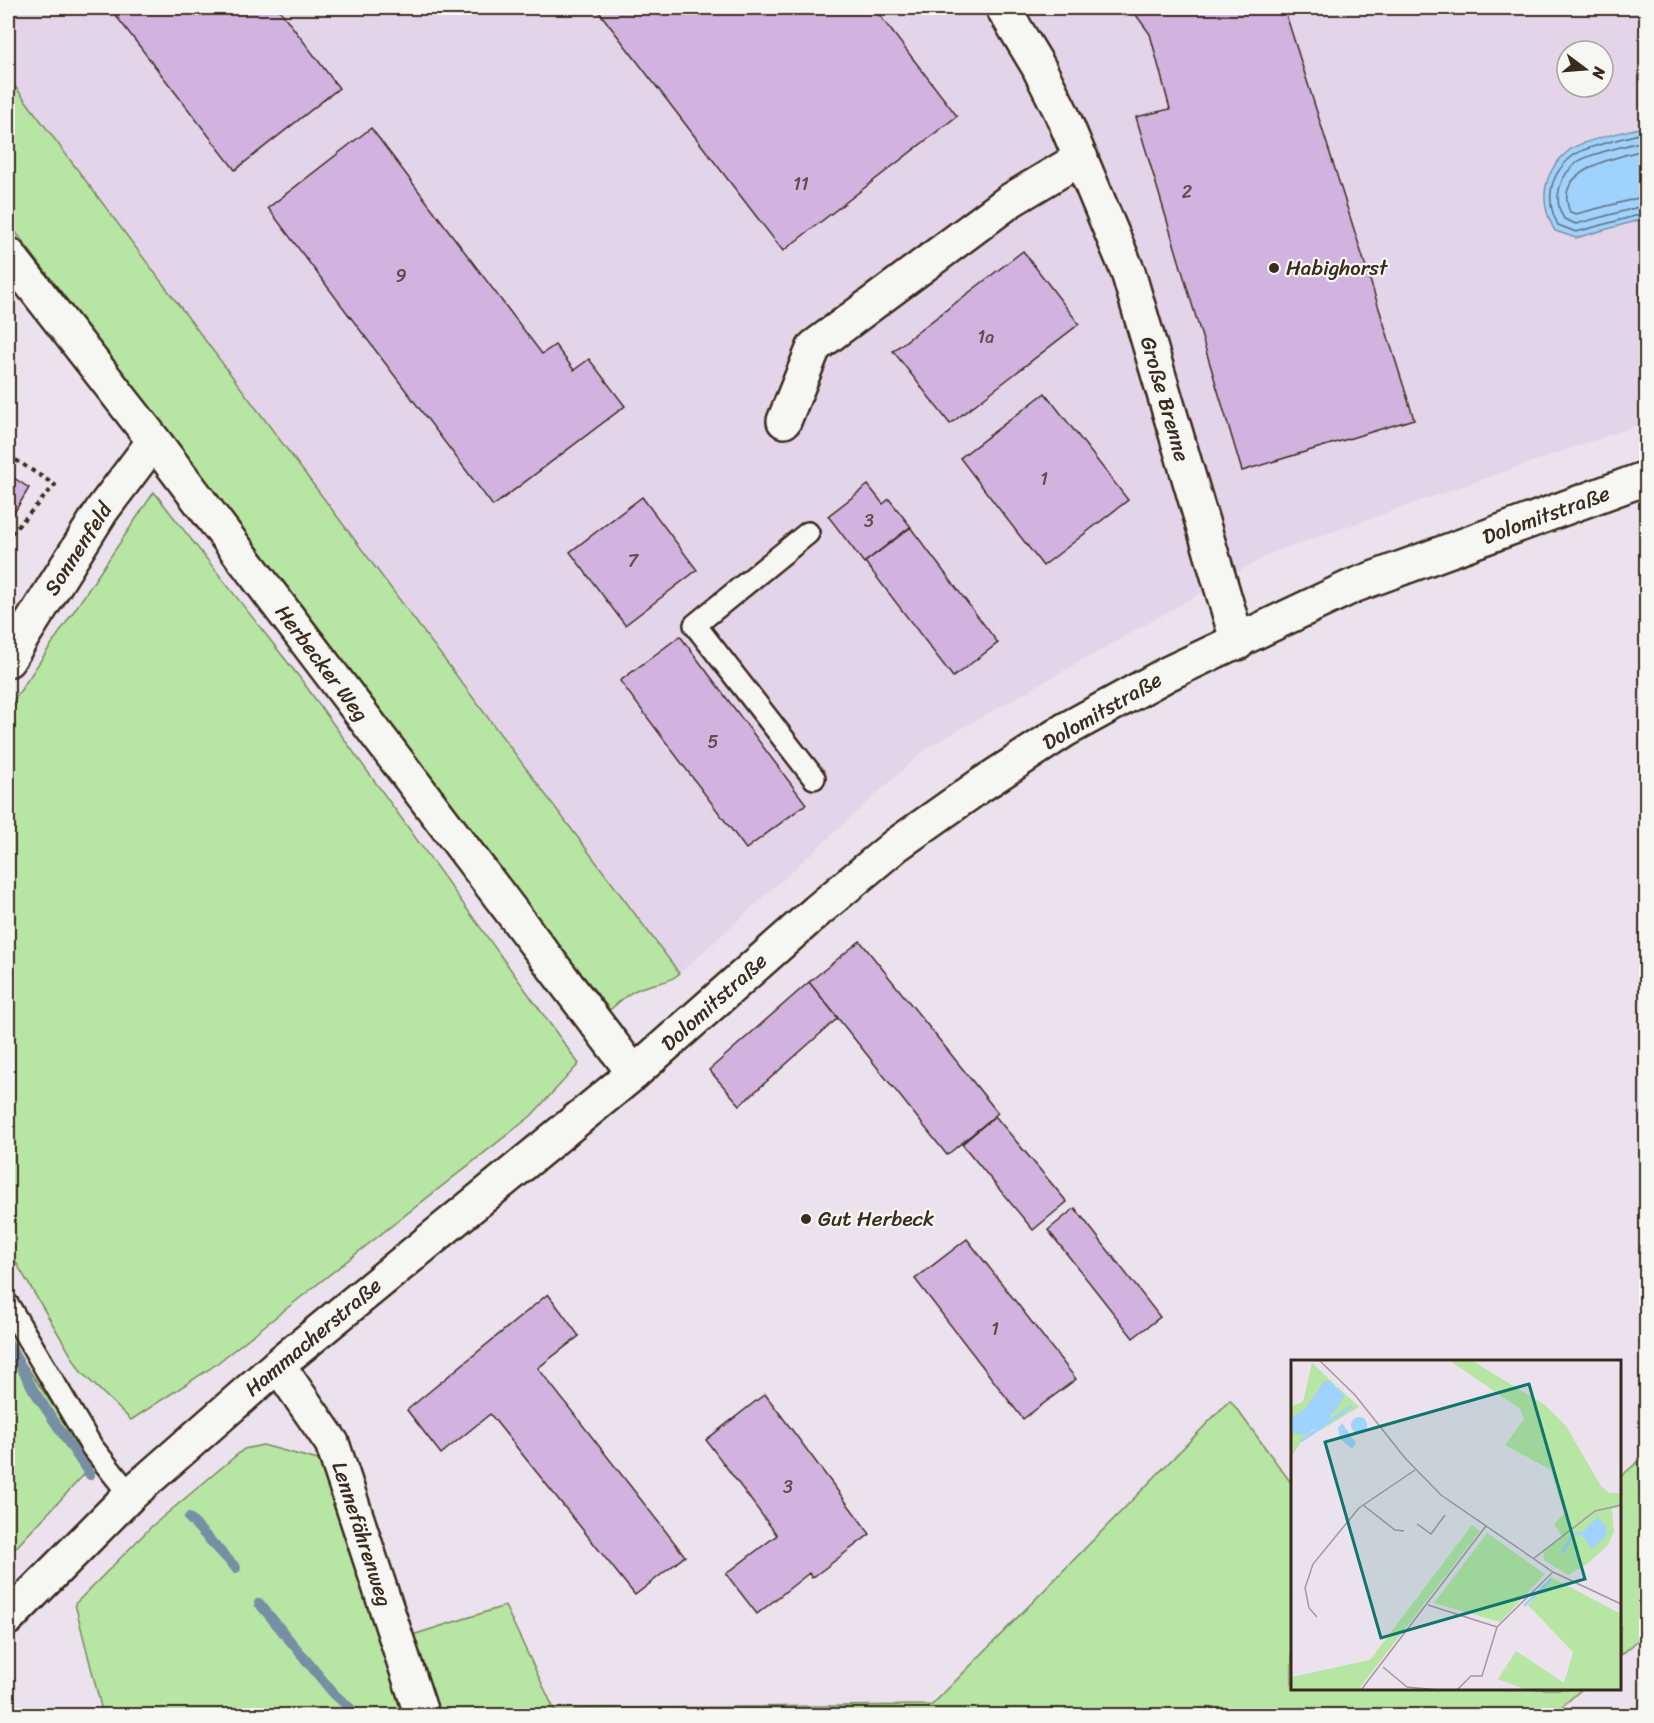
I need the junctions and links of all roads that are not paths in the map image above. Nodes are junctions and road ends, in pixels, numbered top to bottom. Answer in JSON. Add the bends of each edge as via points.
{"nodes":[{"id":1,"x":1003,"y":8,"type":"edge"},
{"id":2,"x":1082,"y":158,"type":"junction"},
{"id":3,"x":8,"y":254,"type":"edge"},
{"id":4,"x":784,"y":421,"type":"dead end"},
{"id":5,"x":153,"y":441,"type":"junction"},
{"id":6,"x":1647,"y":478,"type":"edge"},
{"id":7,"x":808,"y":533,"type":"dead end"},
{"id":8,"x":1238,"y":643,"type":"junction"},
{"id":9,"x":8,"y":660,"type":"edge"},
{"id":10,"x":814,"y":778,"type":"dead end"},
{"id":11,"x":634,"y":1073,"type":"junction"},
{"id":12,"x":8,"y":1305,"type":"edge"},
{"id":13,"x":278,"y":1365,"type":"junction"},
{"id":14,"x":130,"y":1495,"type":"junction"},
{"id":15,"x":8,"y":1618,"type":"edge"},
{"id":16,"x":422,"y":1716,"type":"edge"}],
"edges":[{"from":1,"to":2,"type":"street","name":"Große Brenne","via":[[1038,66]]},
{"from":2,"to":4,"type":"street","via":[[1011,200],[814,347]]},
{"from":2,"to":8,"type":"street","name":"Große Brenne","via":[[1128,272]]},
{"from":3,"to":5,"type":"street","name":"Herbecker Weg"},
{"from":5,"to":9,"type":"street","name":"Sonnenfeld","via":[[102,510]]},
{"from":5,"to":11,"type":"street","name":"Herbecker Weg"},
{"from":6,"to":8,"type":"street","name":"Dolomitstraße","via":[[1353,586]]},
{"from":7,"to":10,"type":"lane","via":[[695,625]]},
{"from":8,"to":11,"type":"street","name":"Dolomitstraße","via":[[1169,674],[1065,730],[896,845]]},
{"from":11,"to":13,"type":"street","name":"Hammacherstraße"},
{"from":12,"to":14,"type":"lane","via":[[92,1447]]},
{"from":13,"to":14,"type":"street","name":"Hammacherstraße"},
{"from":13,"to":16,"type":"street","name":"Lennefährenweg","via":[[332,1443]]},
{"from":14,"to":15,"type":"street","name":"Hammacherstraße"}]}
